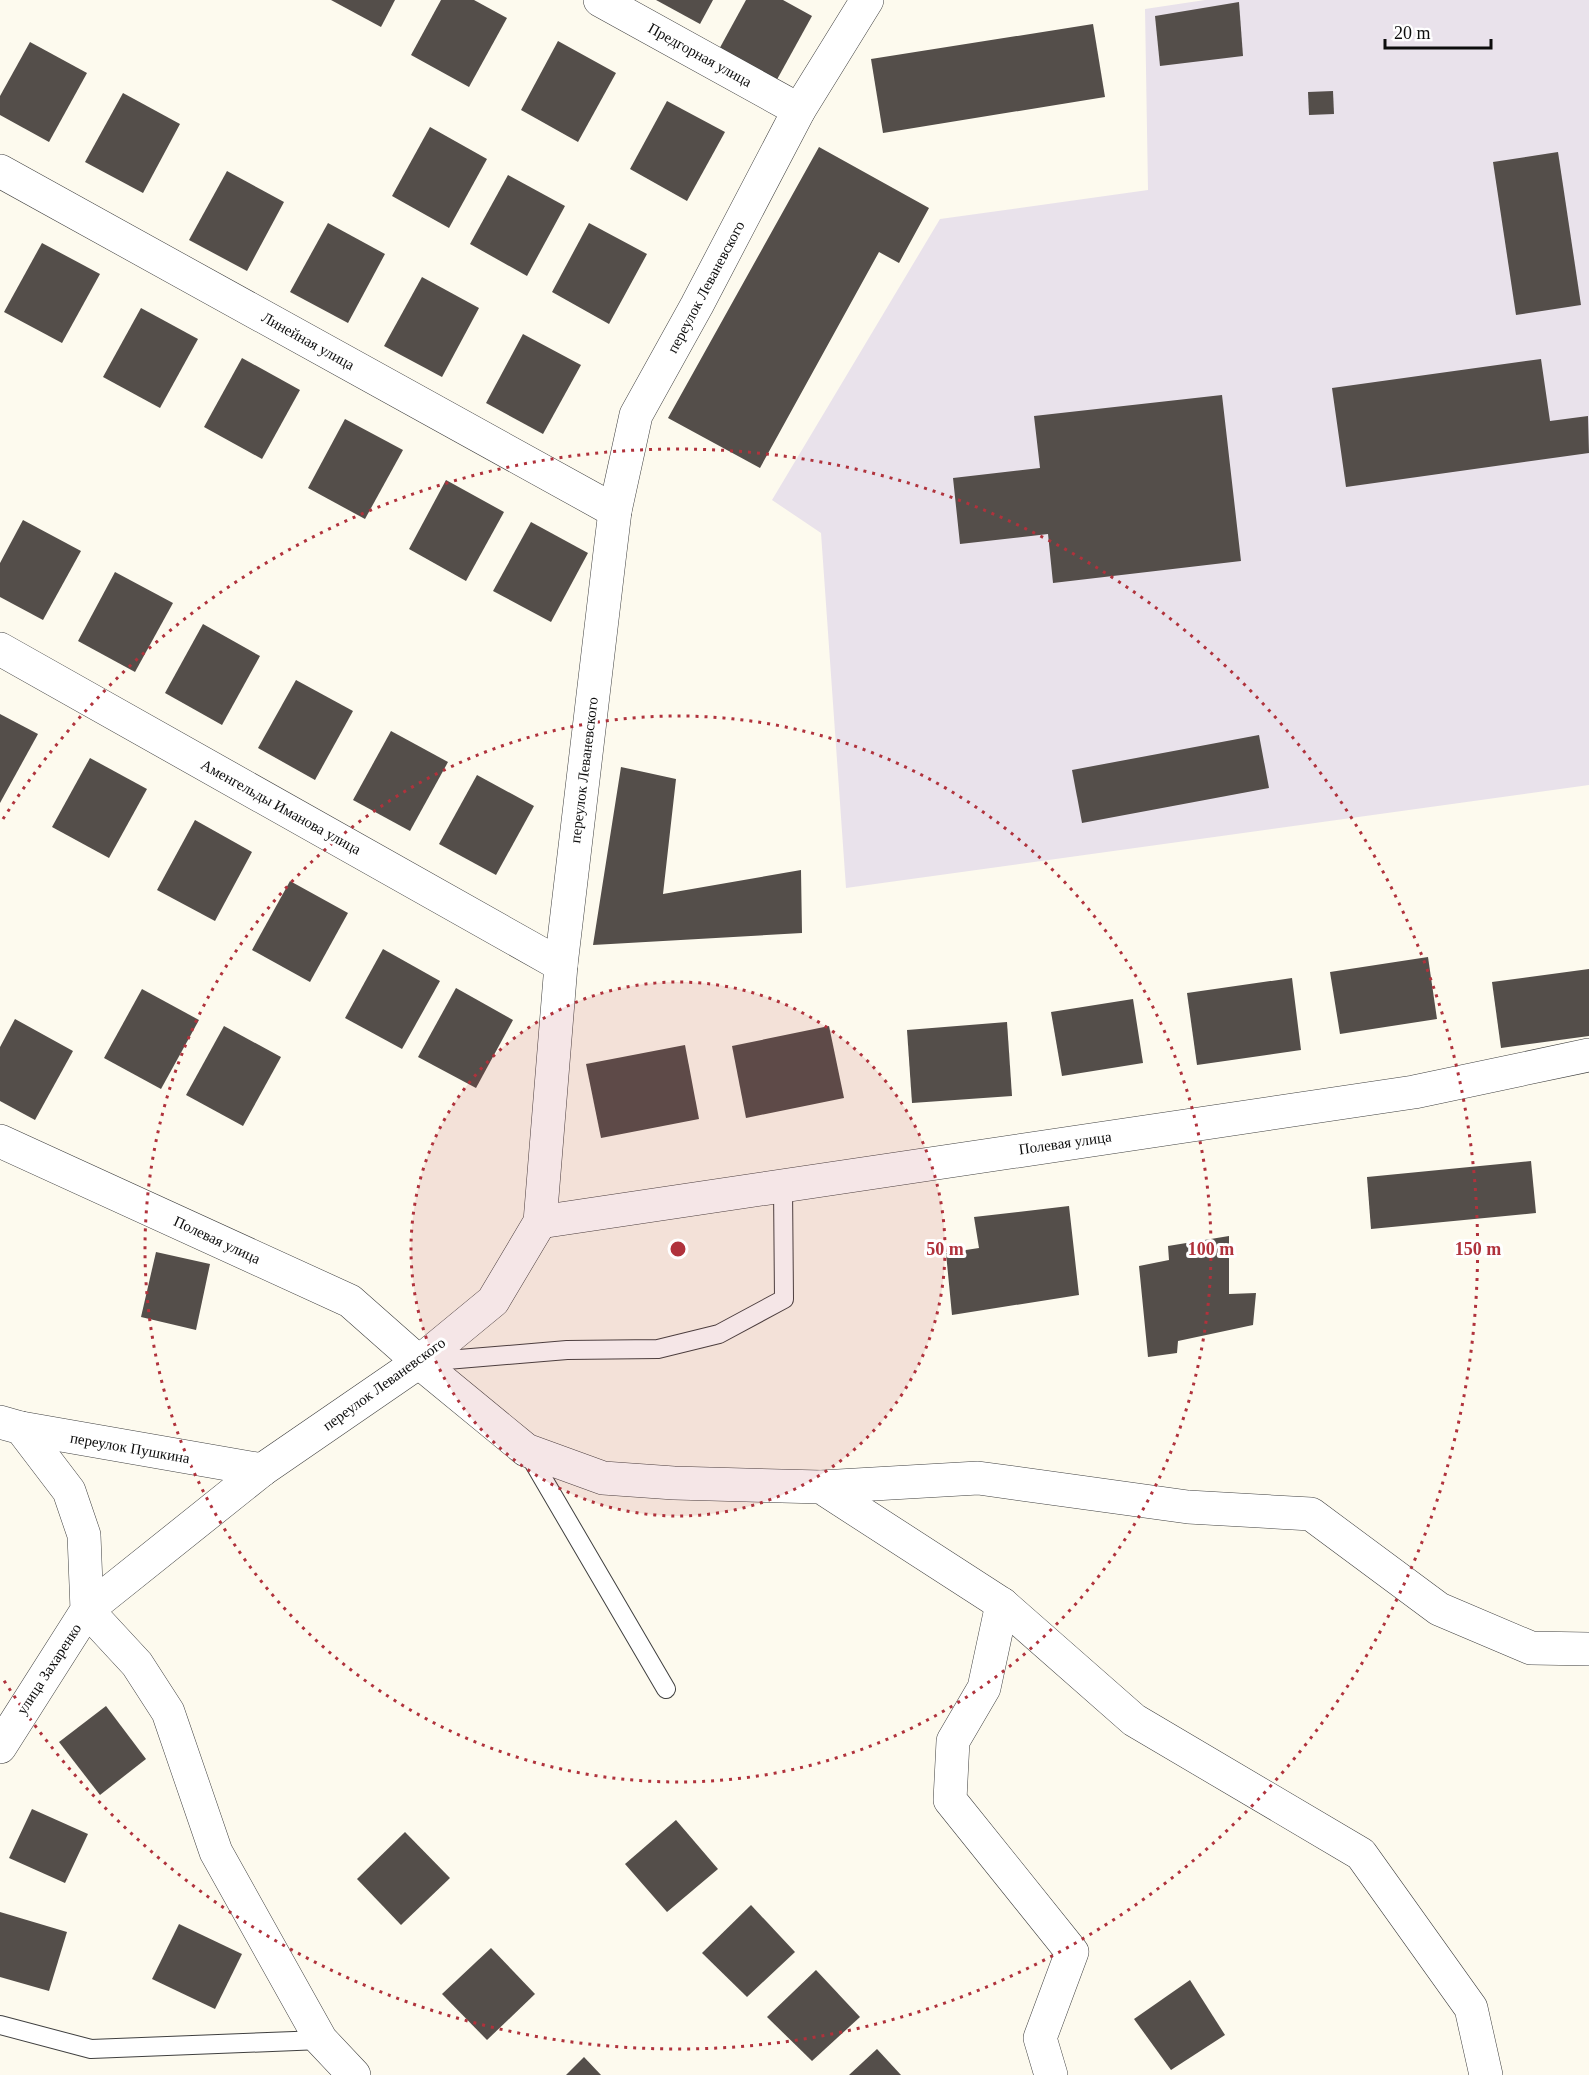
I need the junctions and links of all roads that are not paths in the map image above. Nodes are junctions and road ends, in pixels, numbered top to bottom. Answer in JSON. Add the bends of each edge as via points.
{"nodes":[{"id":1,"x":600,"y":0,"type":"edge"},
{"id":2,"x":867,"y":0,"type":"edge"},
{"id":3,"x":799,"y":110,"type":"junction"},
{"id":4,"x":0,"y":171,"type":"edge"},
{"id":5,"x":615,"y":511,"type":"junction"},
{"id":6,"x":0,"y":649,"type":"edge"},
{"id":7,"x":561,"y":965,"type":"junction"},
{"id":8,"x":1589,"y":1055,"type":"edge"},
{"id":9,"x":0,"y":1141,"type":"edge"},
{"id":10,"x":783,"y":1187,"type":"junction"},
{"id":11,"x":540,"y":1222,"type":"junction"},
{"id":12,"x":419,"y":1362,"type":"junction"},
{"id":13,"x":11,"y":1425,"type":"edge"},
{"id":14,"x":526,"y":1450,"type":"junction"},
{"id":15,"x":262,"y":1470,"type":"junction"},
{"id":16,"x":821,"y":1487,"type":"junction"},
{"id":17,"x":1002,"y":1604,"type":"junction"},
{"id":18,"x":87,"y":1610,"type":"junction"},
{"id":19,"x":1589,"y":1649,"type":"edge"},
{"id":20,"x":666,"y":1689,"type":"dead end"},
{"id":21,"x":0,"y":1747,"type":"edge"},
{"id":22,"x":0,"y":2025,"type":"edge"},
{"id":23,"x":321,"y":2040,"type":"junction"},
{"id":24,"x":354,"y":2075,"type":"edge"},
{"id":25,"x":1051,"y":2075,"type":"edge"},
{"id":26,"x":1486,"y":2075,"type":"edge"}],
"edges":[{"from":1,"to":3,"type":"street","name":"Предгорная улица"},
{"from":2,"to":3,"type":"street","name":"переулок Леваневского"},
{"from":3,"to":5,"type":"street","name":"переулок Леваневского","via":[[636,415]]},
{"from":4,"to":5,"type":"street","name":"Линейная улица"},
{"from":5,"to":7,"type":"street","name":"переулок Леваневского"},
{"from":6,"to":7,"type":"street","name":"Аменгельды Иманова улица"},
{"from":7,"to":11,"type":"street","name":"переулок Леваневского"},
{"from":8,"to":10,"type":"street","name":"Полевая улица","via":[[1414,1092]]},
{"from":9,"to":12,"type":"street","name":"Полевая улица","via":[[350,1301]]},
{"from":10,"to":11,"type":"street","name":"Полевая улица"},
{"from":10,"to":12,"type":"lane","via":[[784,1299],[719,1334],[658,1349],[567,1350]]},
{"from":11,"to":12,"type":"street","name":"переулок Леваневского","via":[[493,1301]]},
{"from":12,"to":14,"type":"street","name":"Полевая улица"},
{"from":12,"to":15,"type":"street","name":"переулок Леваневского"},
{"from":13,"to":15,"type":"street","name":"переулок Пушкина"},
{"from":13,"to":18,"type":"street","name":"улица Захаренко","via":[[69,1491],[84,1535]]},
{"from":14,"to":16,"type":"street","name":"Полевая улица","via":[[603,1478],[674,1484]]},
{"from":14,"to":20,"type":"lane"},
{"from":15,"to":18,"type":"street","name":"переулок Леваневского"},
{"from":16,"to":17,"type":"street"},
{"from":16,"to":19,"type":"street","name":"Полевая улица","via":[[978,1478],[1188,1507],[1311,1514],[1439,1608],[1531,1648]]},
{"from":17,"to":25,"type":"street","via":[[984,1688],[953,1741],[950,1800],[1072,1952],[1040,2038]]},
{"from":17,"to":26,"type":"street","via":[[1134,1720],[1361,1854],[1471,2008]]},
{"from":18,"to":21,"type":"street","name":"улица Захаренко"},
{"from":18,"to":23,"type":"street","via":[[137,1664],[168,1712],[216,1852]]},
{"from":22,"to":23,"type":"lane","via":[[91,2049]]},
{"from":23,"to":24,"type":"street"}]}
